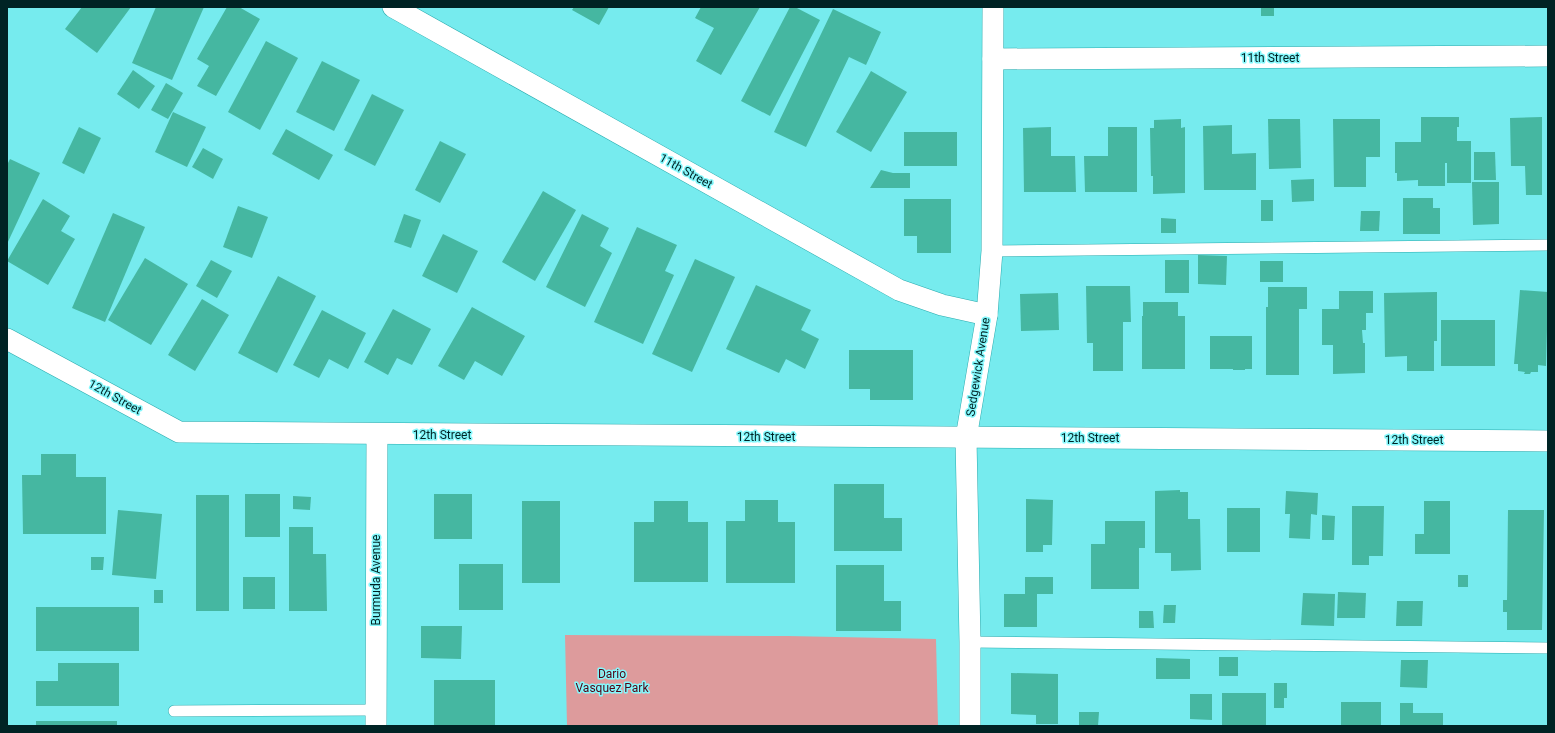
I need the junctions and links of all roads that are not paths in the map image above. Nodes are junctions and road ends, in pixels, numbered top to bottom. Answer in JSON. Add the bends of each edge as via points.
{"nodes":[{"id":1,"x":393,"y":7,"type":"edge"},
{"id":2,"x":993,"y":7,"type":"edge"},
{"id":3,"x":1548,"y":56,"type":"edge"},
{"id":4,"x":993,"y":59,"type":"junction"},
{"id":5,"x":1548,"y":245,"type":"edge"},
{"id":6,"x":992,"y":251,"type":"junction"},
{"id":7,"x":986,"y":315,"type":"junction"},
{"id":8,"x":7,"y":339,"type":"edge"},
{"id":9,"x":377,"y":434,"type":"junction"},
{"id":10,"x":966,"y":438,"type":"junction"},
{"id":11,"x":1548,"y":441,"type":"edge"},
{"id":12,"x":970,"y":642,"type":"junction"},
{"id":13,"x":1548,"y":648,"type":"edge"},
{"id":14,"x":174,"y":711,"type":"dead end"},
{"id":15,"x":376,"y":718,"type":"edge"},
{"id":16,"x":970,"y":726,"type":"edge"}],
"edges":[{"from":1,"to":7,"type":"street","name":"11th Street","via":[[899,290],[942,305]]},
{"from":2,"to":4,"type":"street","name":"Sedgewick Avenue"},
{"from":3,"to":4,"type":"street","name":"11th Street"},
{"from":4,"to":6,"type":"street","name":"Sedgewick Avenue"},
{"from":5,"to":6,"type":"lane"},
{"from":6,"to":7,"type":"street","name":"Sedgewick Avenue"},
{"from":7,"to":10,"type":"street","name":"Sedgewick Avenue"},
{"from":8,"to":9,"type":"street","name":"12th Street","via":[[179,432]]},
{"from":9,"to":10,"type":"street","name":"12th Street"},
{"from":9,"to":15,"type":"street","name":"Burmuda Avenue"},
{"from":10,"to":11,"type":"street","name":"12th Street"},
{"from":10,"to":12,"type":"street","name":"Sedgewick Avenue"},
{"from":12,"to":13,"type":"lane"},
{"from":12,"to":16,"type":"street","name":"Sedgewick Avenue"},
{"from":14,"to":15,"type":"lane"}]}
